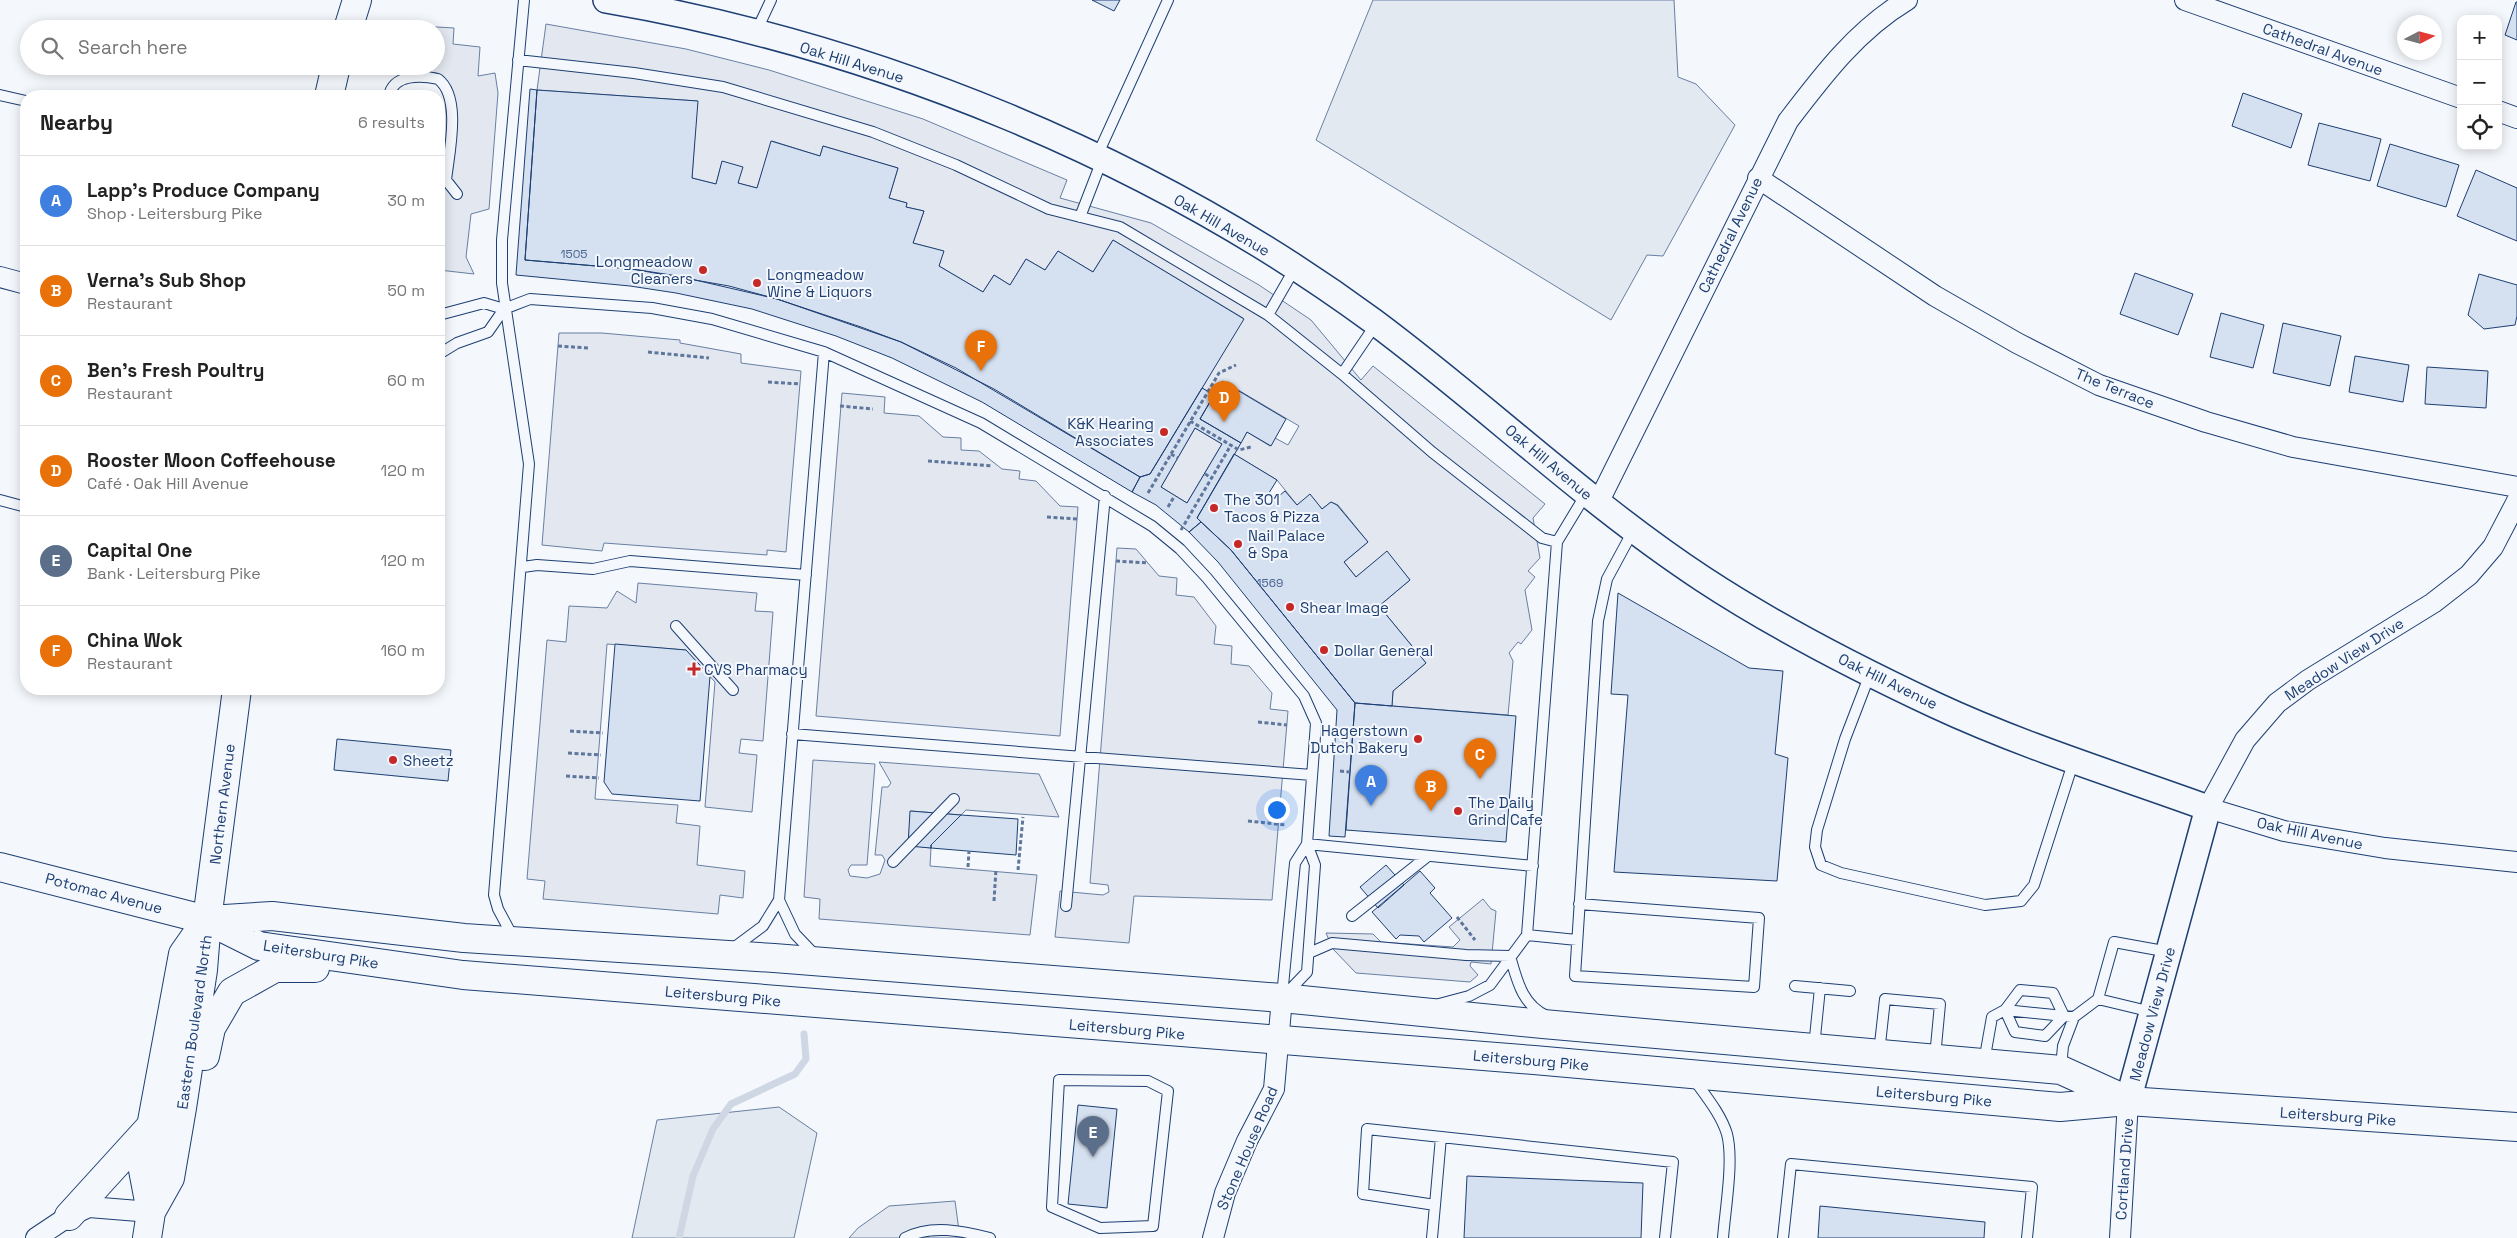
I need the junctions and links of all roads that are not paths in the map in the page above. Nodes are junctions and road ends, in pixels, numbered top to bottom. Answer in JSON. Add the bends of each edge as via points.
{"nodes":[{"id":1,"x":357,"y":0,"type":"edge"},
{"id":2,"x":524,"y":0,"type":"edge"},
{"id":3,"x":606,"y":0,"type":"edge"},
{"id":4,"x":771,"y":0,"type":"edge"},
{"id":5,"x":1168,"y":0,"type":"edge"},
{"id":6,"x":2185,"y":0,"type":"edge"},
{"id":7,"x":1894,"y":3,"type":"edge"},
{"id":8,"x":351,"y":20,"type":"edge"},
{"id":9,"x":756,"y":32,"type":"junction"},
{"id":10,"x":518,"y":60,"type":"junction"},
{"id":11,"x":334,"y":75,"type":"edge"},
{"id":12,"x":330,"y":90,"type":"edge"},
{"id":13,"x":392,"y":90,"type":"edge"},
{"id":14,"x":0,"y":95,"type":"edge"},
{"id":15,"x":2457,"y":97,"type":"edge"},
{"id":16,"x":20,"y":100,"type":"edge"},
{"id":17,"x":2502,"y":112,"type":"edge"},
{"id":18,"x":2517,"y":118,"type":"edge"},
{"id":19,"x":1099,"y":158,"type":"junction"},
{"id":20,"x":1758,"y":178,"type":"junction"},
{"id":21,"x":457,"y":194,"type":"dead end"},
{"id":22,"x":1080,"y":217,"type":"junction"},
{"id":23,"x":1295,"y":268,"type":"junction"},
{"id":24,"x":0,"y":277,"type":"edge"},
{"id":25,"x":20,"y":282,"type":"edge"},
{"id":26,"x":504,"y":309,"type":"junction"},
{"id":27,"x":445,"y":313,"type":"edge"},
{"id":28,"x":1268,"y":315,"type":"junction"},
{"id":29,"x":1376,"y":324,"type":"junction"},
{"id":30,"x":445,"y":350,"type":"edge"},
{"id":31,"x":824,"y":352,"type":"junction"},
{"id":32,"x":1342,"y":374,"type":"junction"},
{"id":33,"x":2517,"y":487,"type":"edge"},
{"id":34,"x":1105,"y":496,"type":"junction"},
{"id":35,"x":1592,"y":498,"type":"junction"},
{"id":36,"x":0,"y":500,"type":"edge"},
{"id":37,"x":2517,"y":501,"type":"edge"},
{"id":38,"x":20,"y":505,"type":"edge"},
{"id":39,"x":1634,"y":529,"type":"junction"},
{"id":40,"x":1557,"y":542,"type":"junction"},
{"id":41,"x":523,"y":567,"type":"junction"},
{"id":42,"x":806,"y":575,"type":"junction"},
{"id":43,"x":676,"y":626,"type":"dead end"},
{"id":44,"x":1871,"y":673,"type":"junction"},
{"id":45,"x":733,"y":690,"type":"dead end"},
{"id":46,"x":236,"y":695,"type":"edge"},
{"id":47,"x":792,"y":734,"type":"junction"},
{"id":48,"x":1080,"y":756,"type":"junction"},
{"id":49,"x":2074,"y":760,"type":"junction"},
{"id":50,"x":1312,"y":775,"type":"junction"},
{"id":51,"x":954,"y":799,"type":"dead end"},
{"id":52,"x":2208,"y":808,"type":"junction"},
{"id":53,"x":1307,"y":844,"type":"junction"},
{"id":54,"x":1428,"y":856,"type":"junction"},
{"id":55,"x":893,"y":862,"type":"dead end"},
{"id":56,"x":2517,"y":862,"type":"edge"},
{"id":57,"x":1533,"y":866,"type":"junction"},
{"id":58,"x":0,"y":867,"type":"edge"},
{"id":59,"x":779,"y":900,"type":"junction"},
{"id":60,"x":1579,"y":904,"type":"junction"},
{"id":61,"x":1066,"y":906,"type":"dead end"},
{"id":62,"x":1352,"y":916,"type":"dead end"},
{"id":63,"x":207,"y":920,"type":"junction"},
{"id":64,"x":1527,"y":935,"type":"junction"},
{"id":65,"x":1578,"y":940,"type":"junction"},
{"id":66,"x":516,"y":941,"type":"junction"},
{"id":67,"x":1308,"y":952,"type":"junction"},
{"id":68,"x":2169,"y":952,"type":"junction"},
{"id":69,"x":724,"y":955,"type":"junction"},
{"id":70,"x":1510,"y":956,"type":"junction"},
{"id":71,"x":823,"y":962,"type":"junction"},
{"id":72,"x":463,"y":975,"type":"junction"},
{"id":73,"x":1795,"y":986,"type":"dead end"},
{"id":74,"x":1820,"y":988,"type":"junction"},
{"id":75,"x":1850,"y":991,"type":"dead end"},
{"id":76,"x":1282,"y":998,"type":"junction"},
{"id":77,"x":2098,"y":999,"type":"junction"},
{"id":78,"x":2005,"y":1010,"type":"junction"},
{"id":79,"x":1414,"y":1011,"type":"junction"},
{"id":80,"x":2152,"y":1012,"type":"junction"},
{"id":81,"x":2069,"y":1016,"type":"junction"},
{"id":82,"x":1570,"y":1027,"type":"junction"},
{"id":83,"x":1278,"y":1041,"type":"junction"},
{"id":84,"x":1814,"y":1048,"type":"junction"},
{"id":85,"x":1879,"y":1054,"type":"junction"},
{"id":86,"x":1935,"y":1059,"type":"junction"},
{"id":87,"x":1984,"y":1063,"type":"junction"},
{"id":88,"x":2061,"y":1070,"type":"junction"},
{"id":89,"x":1692,"y":1075,"type":"junction"},
{"id":90,"x":2128,"y":1101,"type":"junction"},
{"id":91,"x":182,"y":1108,"type":"junction"},
{"id":92,"x":151,"y":1126,"type":"junction"},
{"id":93,"x":2517,"y":1127,"type":"edge"},
{"id":94,"x":1441,"y":1137,"type":"junction"},
{"id":95,"x":1434,"y":1205,"type":"junction"},
{"id":96,"x":69,"y":1216,"type":"junction"},
{"id":97,"x":149,"y":1225,"type":"edge"},
{"id":98,"x":1101,"y":1233,"type":"edge"},
{"id":99,"x":972,"y":1236,"type":"edge"},
{"id":100,"x":907,"y":1237,"type":"edge"},
{"id":101,"x":36,"y":1238,"type":"edge"},
{"id":102,"x":990,"y":1238,"type":"edge"},
{"id":103,"x":1213,"y":1238,"type":"edge"},
{"id":104,"x":1432,"y":1238,"type":"edge"},
{"id":105,"x":1665,"y":1238,"type":"edge"},
{"id":106,"x":1723,"y":1238,"type":"edge"},
{"id":107,"x":1783,"y":1238,"type":"edge"},
{"id":108,"x":2027,"y":1238,"type":"edge"},
{"id":109,"x":2120,"y":1238,"type":"edge"}],
"edges":[{"from":1,"to":8,"type":"main road"},
{"from":2,"to":10,"type":"lane"},
{"from":3,"to":9,"type":"street","name":"Oak Hill Avenue"},
{"from":4,"to":9,"type":"lane"},
{"from":5,"to":19,"type":"lane"},
{"from":6,"to":15,"type":"street","name":"Cathedral Avenue"},
{"from":7,"to":20,"type":"street","name":"Cathedral Avenue","via":[[1829,66],[1788,121]]},
{"from":9,"to":19,"type":"street","name":"Oak Hill Avenue","via":[[939,90],[1015,119]]},
{"from":10,"to":22,"type":"lane","via":[[723,87],[873,132],[956,165],[1049,209]]},
{"from":10,"to":26,"type":"lane","via":[[502,240]]},
{"from":11,"to":12,"type":"main road"},
{"from":13,"to":21,"type":"lane","via":[[394,85],[407,78],[434,78],[448,89],[452,107],[446,180]]},
{"from":14,"to":16,"type":"lane"},
{"from":17,"to":18,"type":"street"},
{"from":19,"to":22,"type":"lane"},
{"from":19,"to":23,"type":"street","name":"Oak Hill Avenue","via":[[1161,189]]},
{"from":20,"to":33,"type":"street","name":"The Terrace","via":[[1935,296],[2017,344],[2099,385],[2206,422],[2293,447]]},
{"from":20,"to":35,"type":"street","name":"Cathedral Avenue"},
{"from":22,"to":28,"type":"lane","via":[[1128,231]]},
{"from":23,"to":28,"type":"lane"},
{"from":23,"to":29,"type":"street","name":"Oak Hill Avenue"},
{"from":24,"to":25,"type":"street"},
{"from":26,"to":27,"type":"lane","via":[[484,303]]},
{"from":26,"to":30,"type":"lane","via":[[488,332]]},
{"from":26,"to":31,"type":"lane","via":[[534,298],[652,308],[712,319]]},
{"from":26,"to":41,"type":"lane","via":[[529,456]]},
{"from":28,"to":32,"type":"lane"},
{"from":29,"to":32,"type":"lane"},
{"from":29,"to":35,"type":"street","name":"Oak Hill Avenue"},
{"from":31,"to":34,"type":"lane","via":[[981,423]]},
{"from":31,"to":42,"type":"lane"},
{"from":32,"to":40,"type":"lane","via":[[1432,452],[1545,539]]},
{"from":34,"to":48,"type":"lane"},
{"from":34,"to":50,"type":"lane","via":[[1173,543],[1207,578],[1308,702],[1316,726]]},
{"from":35,"to":39,"type":"street","name":"Oak Hill Avenue"},
{"from":35,"to":40,"type":"lane"},
{"from":36,"to":38,"type":"lane"},
{"from":37,"to":52,"type":"street","name":"Meadow View Drive","via":[[2493,547],[2469,575],[2433,603],[2308,680],[2277,703],[2245,740]]},
{"from":39,"to":44,"type":"street","name":"Oak Hill Avenue","via":[[1703,579],[1826,651]]},
{"from":39,"to":60,"type":"lane","via":[[1606,579],[1598,621]]},
{"from":40,"to":57,"type":"lane"},
{"from":41,"to":42,"type":"lane","via":[[593,569],[630,562]]},
{"from":41,"to":66,"type":"lane","via":[[495,904]]},
{"from":42,"to":47,"type":"lane"},
{"from":43,"to":45,"type":"lane"},
{"from":44,"to":49,"type":"street","name":"Oak Hill Avenue","via":[[1938,706]]},
{"from":44,"to":49,"type":"lane","via":[[1845,740],[1818,830],[1815,847],[1822,865],[1841,873],[1985,905],[2020,901],[2034,885]]},
{"from":46,"to":63,"type":"main road","name":"Northern Avenue"},
{"from":47,"to":48,"type":"lane"},
{"from":47,"to":59,"type":"lane"},
{"from":48,"to":50,"type":"lane"},
{"from":48,"to":61,"type":"lane"},
{"from":49,"to":52,"type":"street","name":"Oak Hill Avenue"},
{"from":50,"to":53,"type":"lane"},
{"from":51,"to":55,"type":"lane"},
{"from":52,"to":56,"type":"street","name":"Oak Hill Avenue","via":[[2293,832],[2385,848]]},
{"from":52,"to":68,"type":"street","name":"Meadow View Drive"},
{"from":53,"to":54,"type":"lane"},
{"from":53,"to":67,"type":"lane","via":[[1315,865]]},
{"from":53,"to":76,"type":"lane","via":[[1295,863]]},
{"from":54,"to":57,"type":"lane"},
{"from":54,"to":62,"type":"lane"},
{"from":57,"to":64,"type":"lane"},
{"from":58,"to":63,"type":"main road","name":"Potomac Avenue"},
{"from":59,"to":69,"type":"lane","via":[[758,931]]},
{"from":59,"to":71,"type":"lane","via":[[795,934]]},
{"from":60,"to":65,"type":"lane"},
{"from":60,"to":65,"type":"lane","via":[[1759,918],[1754,987],[1575,976]]},
{"from":63,"to":66,"type":"main road","name":"Leitersburg Pike","via":[[272,916]]},
{"from":63,"to":72,"type":"main road","name":"Leitersburg Pike","via":[[259,946]]},
{"from":63,"to":91,"type":"main road","name":"Eastern Boulevard North","via":[[203,970]]},
{"from":63,"to":92,"type":"main road","name":"Eastern Boulevard North","via":[[183,954]]},
{"from":64,"to":65,"type":"lane"},
{"from":64,"to":70,"type":"lane"},
{"from":66,"to":69,"type":"main road","name":"Leitersburg Pike"},
{"from":67,"to":70,"type":"lane","via":[[1332,943]]},
{"from":67,"to":76,"type":"lane","via":[[1307,972]]},
{"from":68,"to":77,"type":"lane","via":[[2114,942]]},
{"from":68,"to":80,"type":"street","name":"Meadow View Drive"},
{"from":69,"to":71,"type":"main road","name":"Leitersburg Pike"},
{"from":70,"to":79,"type":"lane","via":[[1498,977],[1484,989]]},
{"from":70,"to":82,"type":"lane","via":[[1526,1000],[1538,1012]]},
{"from":71,"to":76,"type":"main road","name":"Leitersburg Pike"},
{"from":72,"to":83,"type":"main road","name":"Leitersburg Pike"},
{"from":72,"to":91,"type":"main road","via":[[331,967],[275,968],[232,992],[211,1028],[196,1094]]},
{"from":73,"to":74,"type":"lane"},
{"from":74,"to":75,"type":"lane"},
{"from":74,"to":84,"type":"lane"},
{"from":76,"to":79,"type":"main road","name":"Leitersburg Pike"},
{"from":76,"to":83,"type":"street","name":"Stone House Road"},
{"from":77,"to":80,"type":"lane"},
{"from":77,"to":81,"type":"lane"},
{"from":78,"to":81,"type":"lane"},
{"from":78,"to":81,"type":"lane","via":[[2020,990],[2053,994]]},
{"from":78,"to":81,"type":"lane","via":[[2015,1032],[2045,1036]]},
{"from":78,"to":87,"type":"lane","via":[[1992,1017]]},
{"from":79,"to":82,"type":"main road","name":"Leitersburg Pike"},
{"from":80,"to":90,"type":"street","name":"Meadow View Drive"},
{"from":81,"to":88,"type":"lane"},
{"from":82,"to":84,"type":"main road","name":"Leitersburg Pike"},
{"from":83,"to":89,"type":"main road","name":"Leitersburg Pike"},
{"from":83,"to":103,"type":"street","name":"Stone House Road","via":[[1274,1090],[1225,1193]]},
{"from":84,"to":85,"type":"main road","name":"Leitersburg Pike"},
{"from":85,"to":86,"type":"main road","name":"Leitersburg Pike"},
{"from":85,"to":86,"type":"lane","via":[[1885,999],[1921,1002],[1940,1004]]},
{"from":86,"to":87,"type":"main road","name":"Leitersburg Pike"},
{"from":87,"to":88,"type":"main road","name":"Leitersburg Pike"},
{"from":88,"to":90,"type":"main road","name":"Leitersburg Pike"},
{"from":89,"to":90,"type":"main road","name":"Leitersburg Pike","via":[[2060,1107]]},
{"from":89,"to":106,"type":"lane","via":[[1727,1134],[1729,1155]]},
{"from":90,"to":93,"type":"main road","name":"Leitersburg Pike"},
{"from":90,"to":109,"type":"street","name":"Cortland Drive"},
{"from":91,"to":97,"type":"main road","name":"Eastern Boulevard North","via":[[170,1178]]},
{"from":92,"to":96,"type":"main road"},
{"from":92,"to":97,"type":"main road","name":"Eastern Boulevard North","via":[[143,1170]]},
{"from":94,"to":95,"type":"lane"},
{"from":94,"to":95,"type":"lane","via":[[1367,1129],[1363,1194]]},
{"from":94,"to":105,"type":"lane","via":[[1673,1162]]},
{"from":95,"to":104,"type":"lane"},
{"from":96,"to":97,"type":"street","via":[[89,1208]]},
{"from":96,"to":101,"type":"street"},
{"from":98,"to":98,"type":"lane","via":[[1052,1207],[1060,1080],[1148,1081],[1168,1092],[1154,1226]]},
{"from":99,"to":100,"type":"lane","via":[[938,1229],[920,1231]]},
{"from":99,"to":102,"type":"lane"},
{"from":107,"to":108,"type":"lane","via":[[1791,1164],[2032,1187]]}]}
